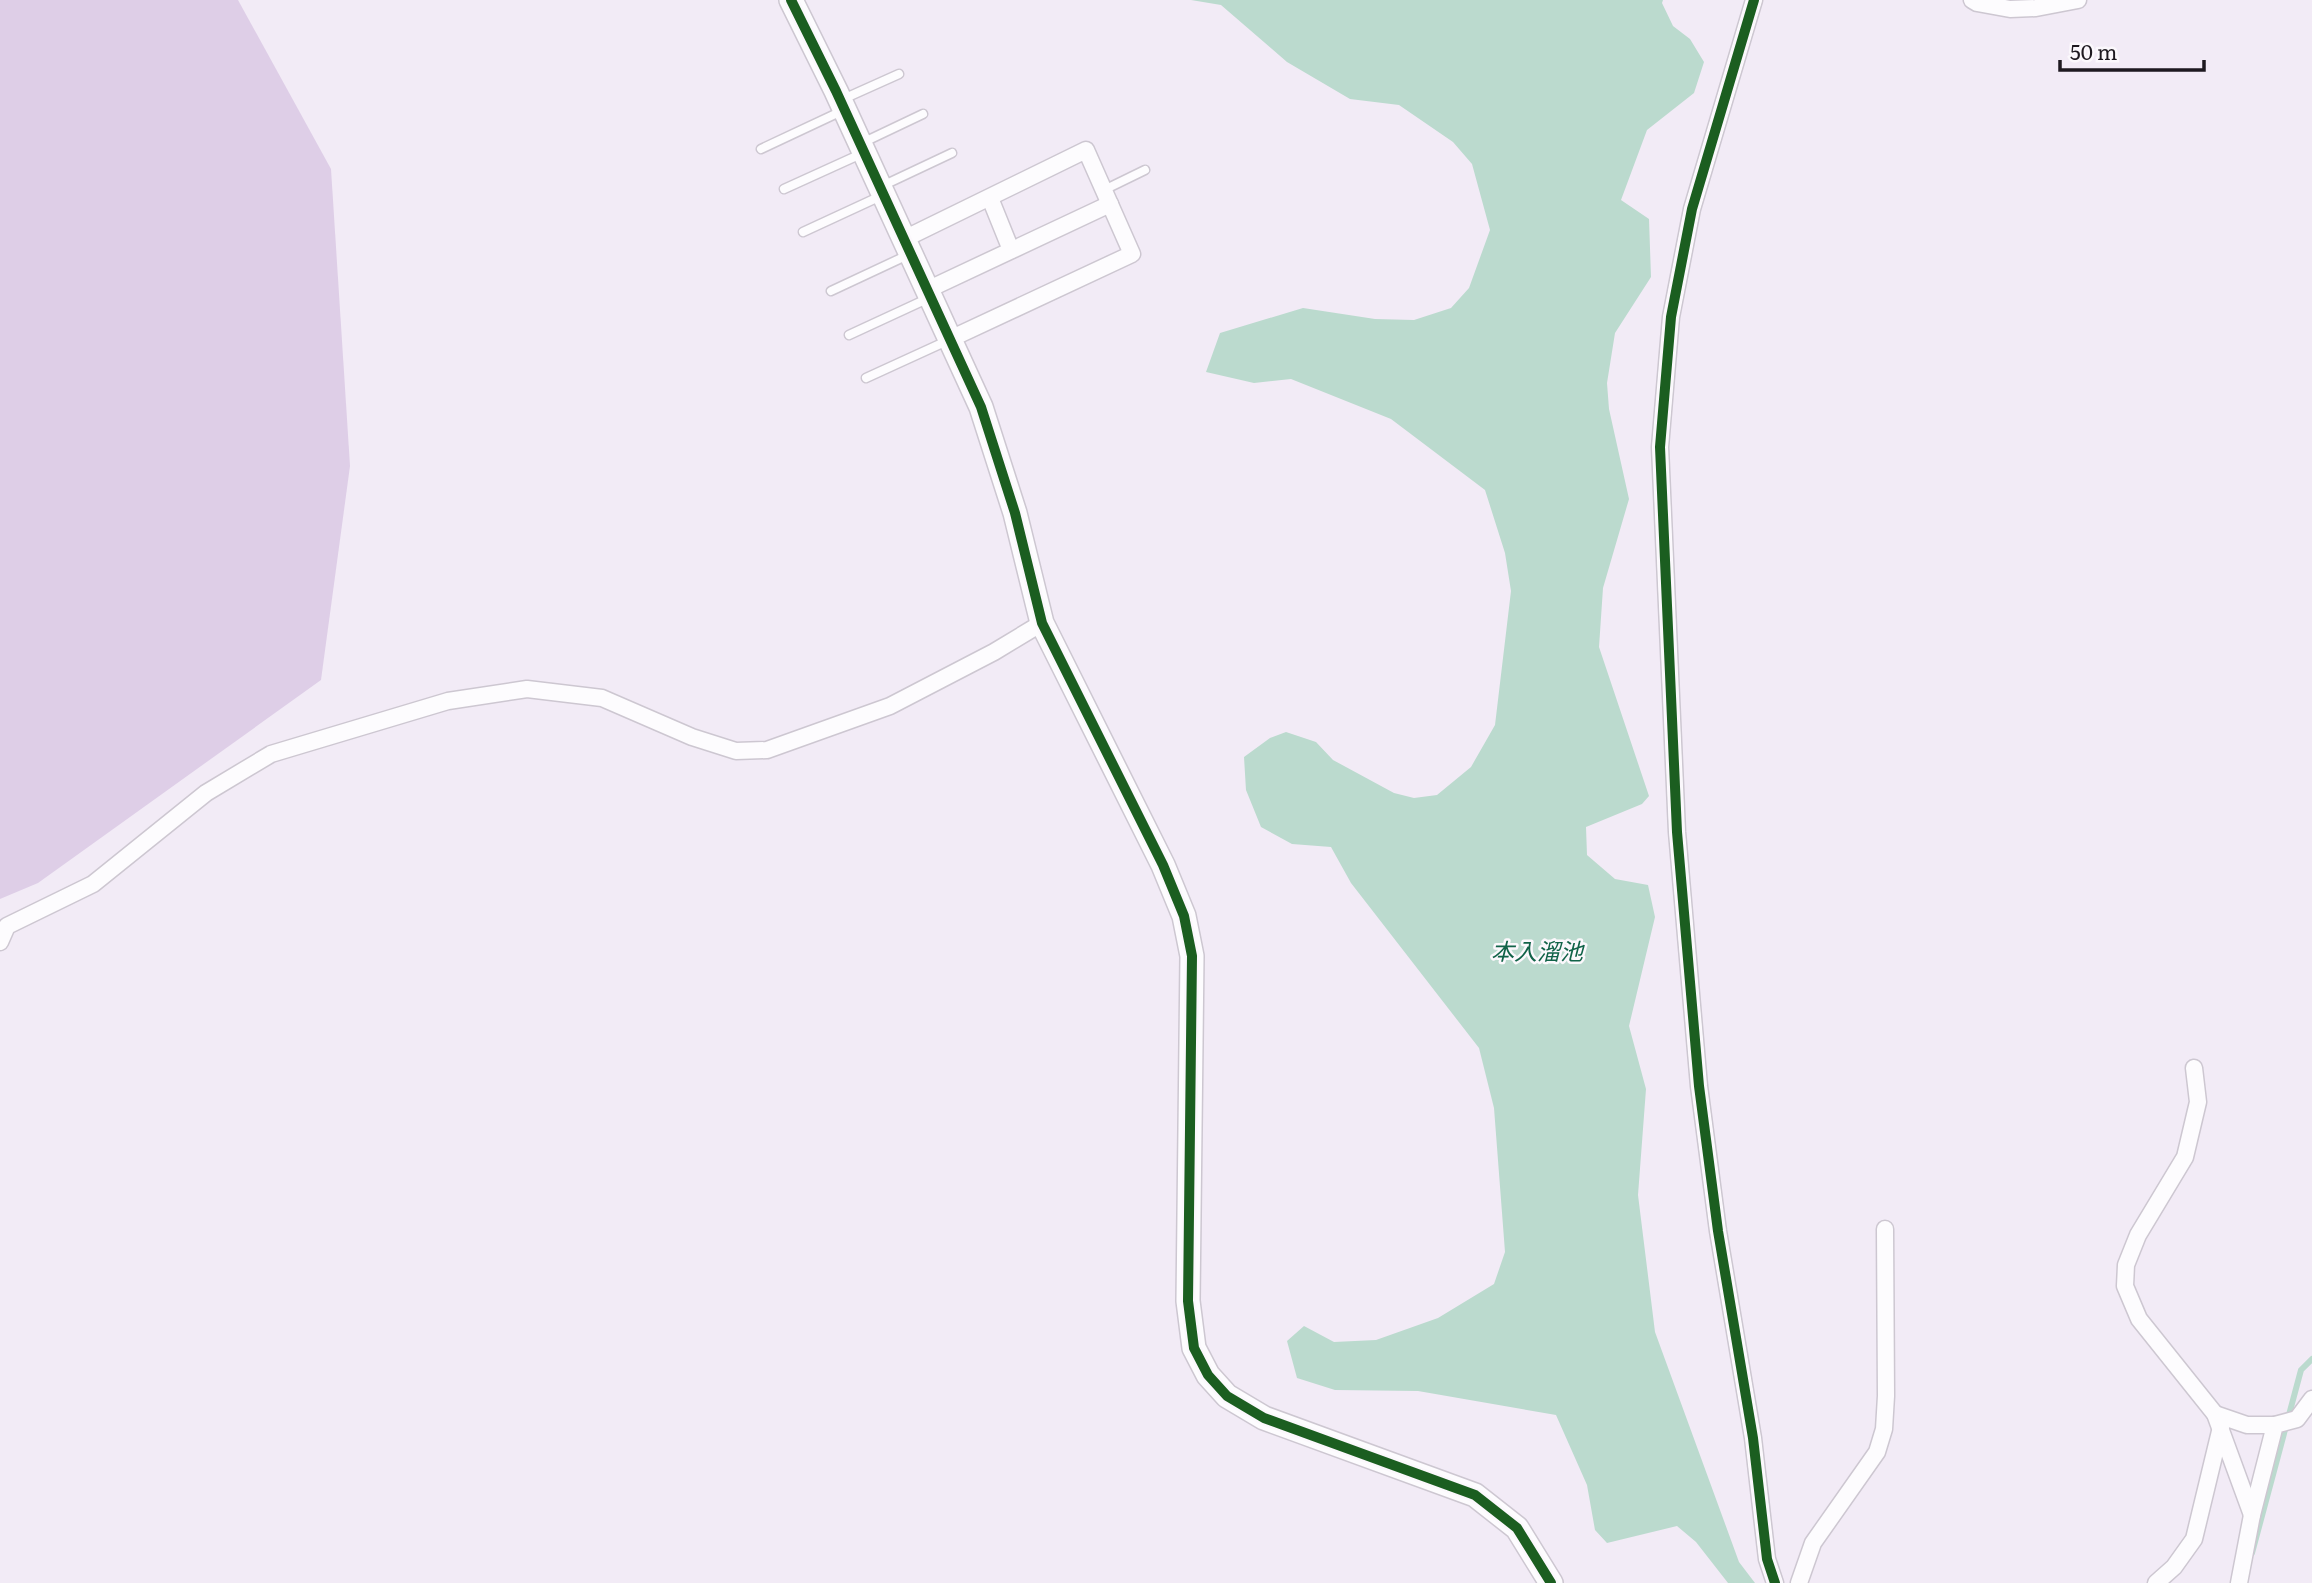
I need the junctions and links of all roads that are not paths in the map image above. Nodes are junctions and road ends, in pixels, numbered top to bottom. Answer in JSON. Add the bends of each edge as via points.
{"nodes":[{"id":1,"x":791,"y":0,"type":"edge"},
{"id":2,"x":1754,"y":0,"type":"edge"},
{"id":3,"x":1972,"y":0,"type":"edge"},
{"id":4,"x":2078,"y":0,"type":"edge"},
{"id":5,"x":899,"y":74,"type":"dead end"},
{"id":6,"x":842,"y":105,"type":"junction"},
{"id":7,"x":923,"y":114,"type":"dead end"},
{"id":8,"x":862,"y":148,"type":"junction"},
{"id":9,"x":761,"y":149,"type":"dead end"},
{"id":10,"x":952,"y":153,"type":"dead end"},
{"id":11,"x":1145,"y":170,"type":"dead end"},
{"id":12,"x":784,"y":190,"type":"dead end"},
{"id":13,"x":882,"y":191,"type":"junction"},
{"id":14,"x":1107,"y":197,"type":"junction"},
{"id":15,"x":990,"y":198,"type":"junction"},
{"id":16,"x":803,"y":232,"type":"dead end"},
{"id":17,"x":907,"y":247,"type":"junction"},
{"id":18,"x":1011,"y":250,"type":"junction"},
{"id":19,"x":831,"y":291,"type":"dead end"},
{"id":20,"x":929,"y":294,"type":"junction"},
{"id":21,"x":849,"y":335,"type":"dead end"},
{"id":22,"x":950,"y":339,"type":"junction"},
{"id":23,"x":866,"y":378,"type":"dead end"},
{"id":24,"x":1042,"y":623,"type":"junction"},
{"id":25,"x":0,"y":942,"type":"edge"},
{"id":26,"x":2194,"y":1068,"type":"dead end"},
{"id":27,"x":1885,"y":1229,"type":"dead end"},
{"id":28,"x":2312,"y":1399,"type":"edge"},
{"id":29,"x":2297,"y":1419,"type":"junction"},
{"id":30,"x":2218,"y":1420,"type":"junction"},
{"id":31,"x":2275,"y":1425,"type":"junction"},
{"id":32,"x":2312,"y":1426,"type":"edge"},
{"id":33,"x":2252,"y":1515,"type":"junction"},
{"id":34,"x":1551,"y":1583,"type":"edge"},
{"id":35,"x":1775,"y":1583,"type":"edge"},
{"id":36,"x":1799,"y":1583,"type":"edge"},
{"id":37,"x":2156,"y":1583,"type":"edge"},
{"id":38,"x":2239,"y":1583,"type":"edge"}],
"edges":[{"from":1,"to":6,"type":"street"},
{"from":2,"to":35,"type":"street","via":[[1692,209],[1671,317],[1660,447],[1677,832],[1699,1086],[1767,1559]]},
{"from":3,"to":4,"type":"street","via":[[2010,9]]},
{"from":5,"to":6,"type":"lane"},
{"from":6,"to":8,"type":"street"},
{"from":6,"to":9,"type":"lane"},
{"from":7,"to":8,"type":"lane"},
{"from":8,"to":12,"type":"lane"},
{"from":8,"to":13,"type":"street"},
{"from":10,"to":13,"type":"lane"},
{"from":11,"to":14,"type":"lane"},
{"from":13,"to":16,"type":"lane"},
{"from":13,"to":17,"type":"street"},
{"from":14,"to":15,"type":"street","via":[[1086,150]]},
{"from":14,"to":18,"type":"street"},
{"from":14,"to":22,"type":"street","via":[[1132,254]]},
{"from":15,"to":17,"type":"street"},
{"from":15,"to":18,"type":"street"},
{"from":17,"to":19,"type":"lane"},
{"from":17,"to":20,"type":"street"},
{"from":18,"to":20,"type":"street"},
{"from":20,"to":21,"type":"lane"},
{"from":20,"to":22,"type":"street"},
{"from":22,"to":23,"type":"lane"},
{"from":22,"to":24,"type":"street","via":[[981,407],[1015,513]]},
{"from":24,"to":25,"type":"street","via":[[890,706],[768,750],[736,751],[602,698],[527,689],[448,701],[271,754],[206,793],[93,884],[7,926]]},
{"from":24,"to":34,"type":"street","via":[[1184,916],[1192,956],[1188,1301],[1194,1348],[1208,1375],[1227,1396],[1264,1418],[1475,1495],[1517,1528]]},
{"from":26,"to":30,"type":"street","via":[[2198,1102],[2185,1157],[2138,1235],[2126,1265],[2125,1286],[2139,1319]]},
{"from":27,"to":36,"type":"street","via":[[1884,1429],[1877,1452],[1814,1543]]},
{"from":28,"to":29,"type":"street"},
{"from":29,"to":31,"type":"street"},
{"from":29,"to":32,"type":"street"},
{"from":30,"to":31,"type":"street"},
{"from":30,"to":33,"type":"street"},
{"from":30,"to":37,"type":"street","via":[[2194,1538]]},
{"from":31,"to":33,"type":"street"},
{"from":33,"to":38,"type":"street"}]}
